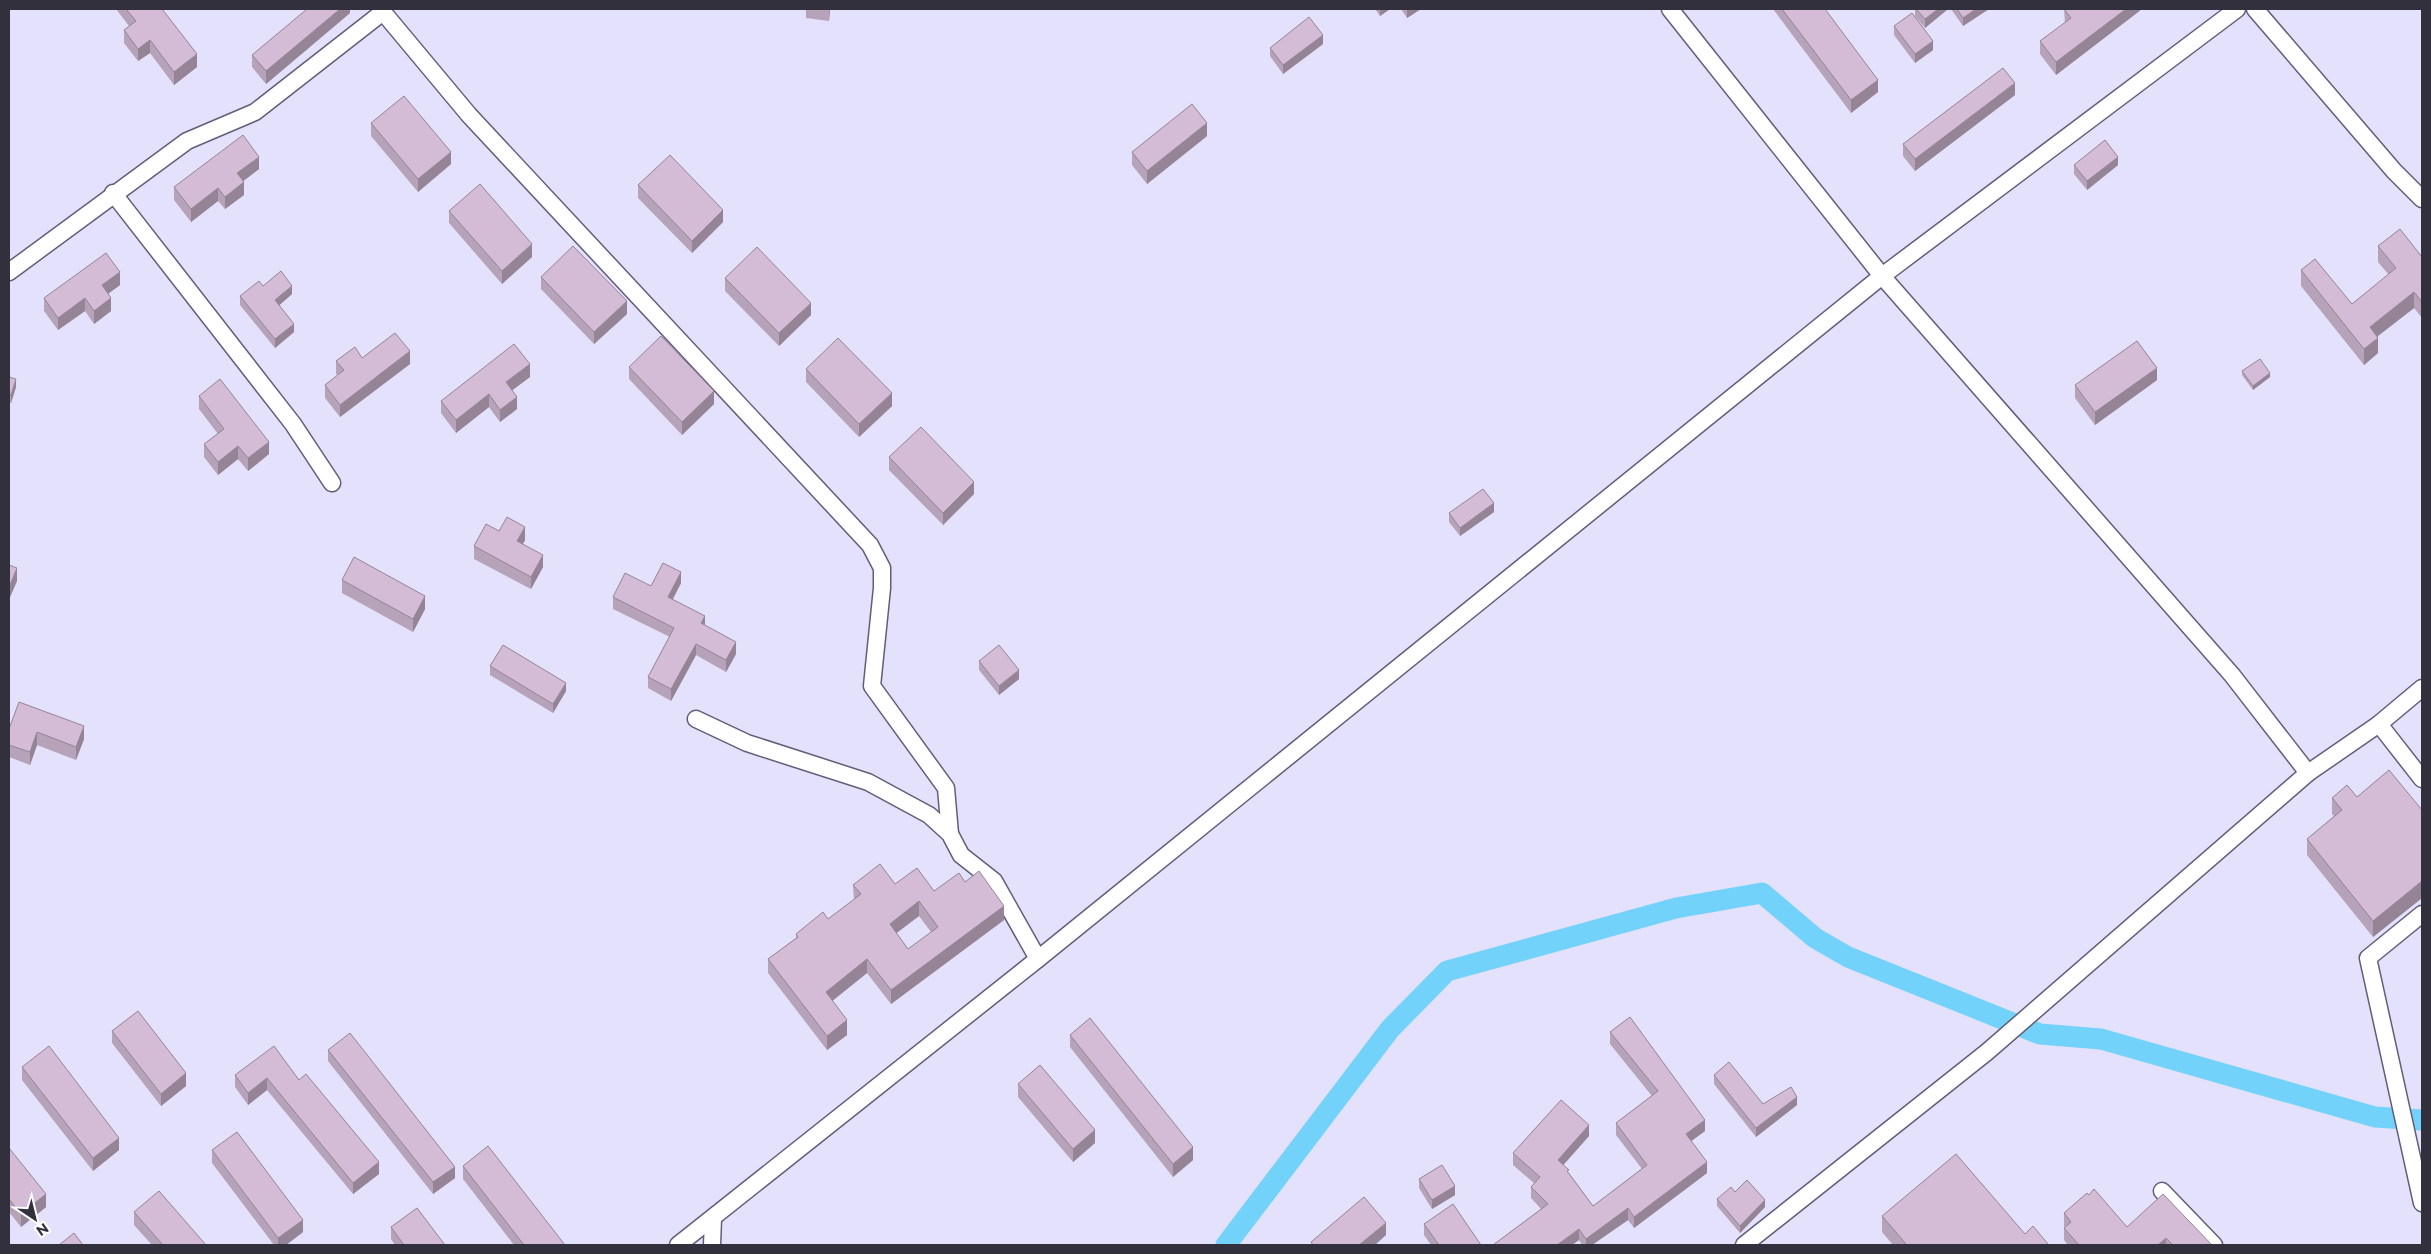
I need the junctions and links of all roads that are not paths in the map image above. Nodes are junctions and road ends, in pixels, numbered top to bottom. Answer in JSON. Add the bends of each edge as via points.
{"nodes":[{"id":1,"x":1670,"y":9,"type":"edge"},
{"id":2,"x":2237,"y":9,"type":"edge"},
{"id":3,"x":2255,"y":9,"type":"edge"},
{"id":4,"x":384,"y":10,"type":"edge"},
{"id":5,"x":2394,"y":171,"type":"junction"},
{"id":6,"x":2422,"y":182,"type":"edge"},
{"id":7,"x":113,"y":193,"type":"junction"},
{"id":8,"x":2422,"y":199,"type":"edge"},
{"id":9,"x":9,"y":272,"type":"edge"},
{"id":10,"x":1882,"y":276,"type":"junction"},
{"id":11,"x":332,"y":483,"type":"dead end"},
{"id":12,"x":2422,"y":688,"type":"edge"},
{"id":13,"x":696,"y":719,"type":"dead end"},
{"id":14,"x":2379,"y":724,"type":"junction"},
{"id":15,"x":2308,"y":773,"type":"junction"},
{"id":16,"x":2422,"y":779,"type":"edge"},
{"id":17,"x":950,"y":834,"type":"junction"},
{"id":18,"x":2422,"y":914,"type":"edge"},
{"id":19,"x":1038,"y":959,"type":"junction"},
{"id":20,"x":2162,"y":1191,"type":"dead end"},
{"id":21,"x":2422,"y":1202,"type":"edge"},
{"id":22,"x":713,"y":1218,"type":"junction"},
{"id":23,"x":678,"y":1245,"type":"edge"},
{"id":24,"x":712,"y":1245,"type":"edge"},
{"id":25,"x":1744,"y":1245,"type":"edge"},
{"id":26,"x":2214,"y":1245,"type":"edge"}],
"edges":[{"from":1,"to":10,"type":"street"},
{"from":2,"to":10,"type":"street"},
{"from":3,"to":5,"type":"street"},
{"from":4,"to":7,"type":"street","via":[[254,112],[187,141]]},
{"from":4,"to":17,"type":"street","via":[[469,115],[870,545],[882,568],[872,686],[946,788]]},
{"from":5,"to":6,"type":"street"},
{"from":5,"to":8,"type":"street"},
{"from":7,"to":9,"type":"street"},
{"from":7,"to":11,"type":"street","via":[[293,424]]},
{"from":10,"to":15,"type":"street","via":[[2232,675]]},
{"from":10,"to":19,"type":"street"},
{"from":12,"to":14,"type":"street"},
{"from":13,"to":17,"type":"street","via":[[747,743],[868,782],[929,815]]},
{"from":14,"to":15,"type":"street"},
{"from":14,"to":16,"type":"street"},
{"from":15,"to":25,"type":"street","via":[[1987,1052]]},
{"from":17,"to":19,"type":"street","via":[[961,855],[994,881]]},
{"from":18,"to":21,"type":"street","via":[[2368,958]]},
{"from":19,"to":22,"type":"street"},
{"from":20,"to":26,"type":"street"},
{"from":22,"to":23,"type":"street"},
{"from":22,"to":24,"type":"street"}]}
